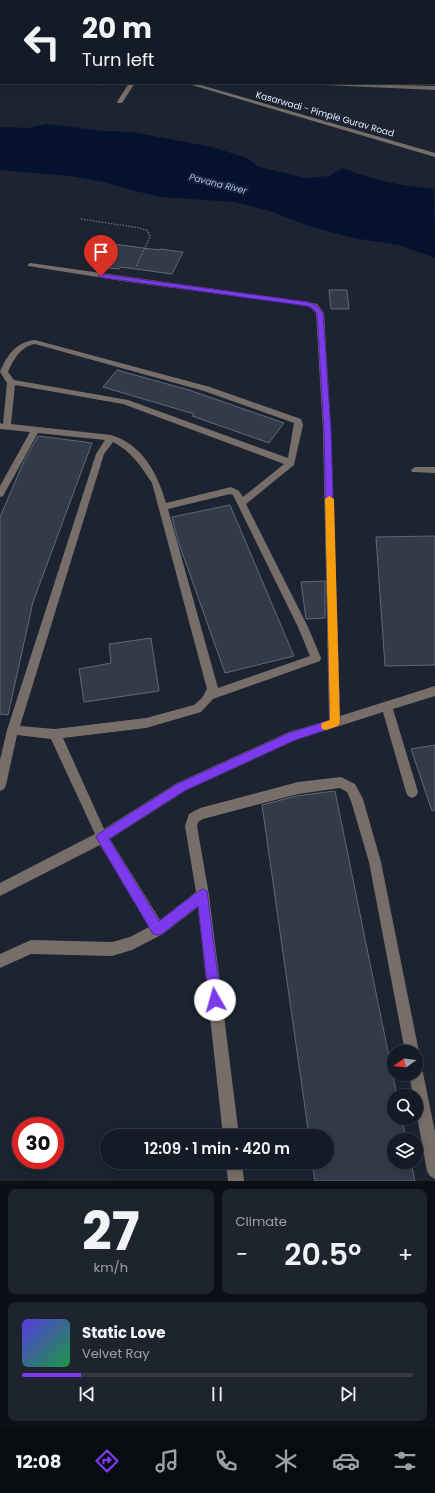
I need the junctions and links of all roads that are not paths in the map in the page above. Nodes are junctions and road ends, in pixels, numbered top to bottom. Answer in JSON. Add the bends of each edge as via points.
{"nodes":[{"id":1,"x":131,"y":84,"type":"edge"},
{"id":2,"x":191,"y":84,"type":"edge"},
{"id":3,"x":345,"y":84,"type":"edge"},
{"id":4,"x":435,"y":88,"type":"edge"},
{"id":5,"x":120,"y":102,"type":"dead end"},
{"id":6,"x":435,"y":155,"type":"edge"},
{"id":7,"x":30,"y":265,"type":"dead end"},
{"id":8,"x":11,"y":382,"type":"junction"},
{"id":9,"x":3,"y":426,"type":"edge"},
{"id":10,"x":35,"y":430,"type":"junction"},
{"id":11,"x":111,"y":438,"type":"junction"},
{"id":12,"x":291,"y":463,"type":"junction"},
{"id":13,"x":415,"y":470,"type":"dead end"},
{"id":14,"x":435,"y":470,"type":"edge"},
{"id":15,"x":0,"y":494,"type":"edge"},
{"id":16,"x":242,"y":503,"type":"junction"},
{"id":17,"x":162,"y":507,"type":"junction"},
{"id":18,"x":435,"y":691,"type":"edge"},
{"id":19,"x":211,"y":695,"type":"junction"},
{"id":20,"x":387,"y":706,"type":"junction"},
{"id":21,"x":335,"y":723,"type":"junction"},
{"id":22,"x":13,"y":730,"type":"junction"},
{"id":23,"x":54,"y":734,"type":"junction"},
{"id":24,"x":0,"y":785,"type":"edge"},
{"id":25,"x":412,"y":792,"type":"dead end"},
{"id":26,"x":102,"y":837,"type":"junction"},
{"id":27,"x":0,"y":890,"type":"edge"},
{"id":28,"x":203,"y":895,"type":"junction"},
{"id":29,"x":158,"y":929,"type":"junction"},
{"id":30,"x":0,"y":961,"type":"edge"},
{"id":31,"x":411,"y":1045,"type":"edge"},
{"id":32,"x":418,"y":1081,"type":"edge"},
{"id":33,"x":230,"y":1129,"type":"edge"},
{"id":34,"x":235,"y":1169,"type":"edge"},
{"id":35,"x":435,"y":1171,"type":"edge"},
{"id":36,"x":236,"y":1181,"type":"edge"}],
"edges":[{"from":1,"to":5,"type":"street"},
{"from":2,"to":6,"type":"street","name":"Kasarwadi - Pimple Gurav Road"},
{"from":3,"to":4,"type":"street"},
{"from":7,"to":21,"type":"street","via":[[308,304],[320,313],[327,431]]},
{"from":8,"to":9,"type":"street"},
{"from":8,"to":12,"type":"street","via":[[125,402]]},
{"from":8,"to":12,"type":"street","via":[[4,371],[21,346],[34,342],[207,390],[298,421]]},
{"from":9,"to":10,"type":"street"},
{"from":10,"to":11,"type":"street"},
{"from":10,"to":15,"type":"street"},
{"from":11,"to":17,"type":"street","via":[[125,444],[142,460],[156,483]]},
{"from":11,"to":22,"type":"street","via":[[100,454]]},
{"from":12,"to":16,"type":"street"},
{"from":13,"to":14,"type":"street"},
{"from":16,"to":17,"type":"street","via":[[231,490]]},
{"from":16,"to":19,"type":"street","via":[[304,627],[316,658]]},
{"from":17,"to":19,"type":"street","via":[[213,690]]},
{"from":18,"to":20,"type":"street"},
{"from":19,"to":23,"type":"street","via":[[197,709],[146,723]]},
{"from":20,"to":21,"type":"street"},
{"from":20,"to":25,"type":"street"},
{"from":21,"to":26,"type":"street","via":[[293,736],[181,787]]},
{"from":22,"to":23,"type":"street"},
{"from":22,"to":24,"type":"street"},
{"from":23,"to":26,"type":"street"},
{"from":26,"to":27,"type":"street"},
{"from":26,"to":29,"type":"street"},
{"from":28,"to":29,"type":"street"},
{"from":28,"to":31,"type":"street","via":[[191,826],[193,818],[298,788],[341,782],[351,788],[357,799],[375,862]]},
{"from":28,"to":33,"type":"street"},
{"from":29,"to":30,"type":"street","via":[[132,943],[112,949],[32,947]]},
{"from":32,"to":35,"type":"street"},
{"from":34,"to":36,"type":"street"}]}
